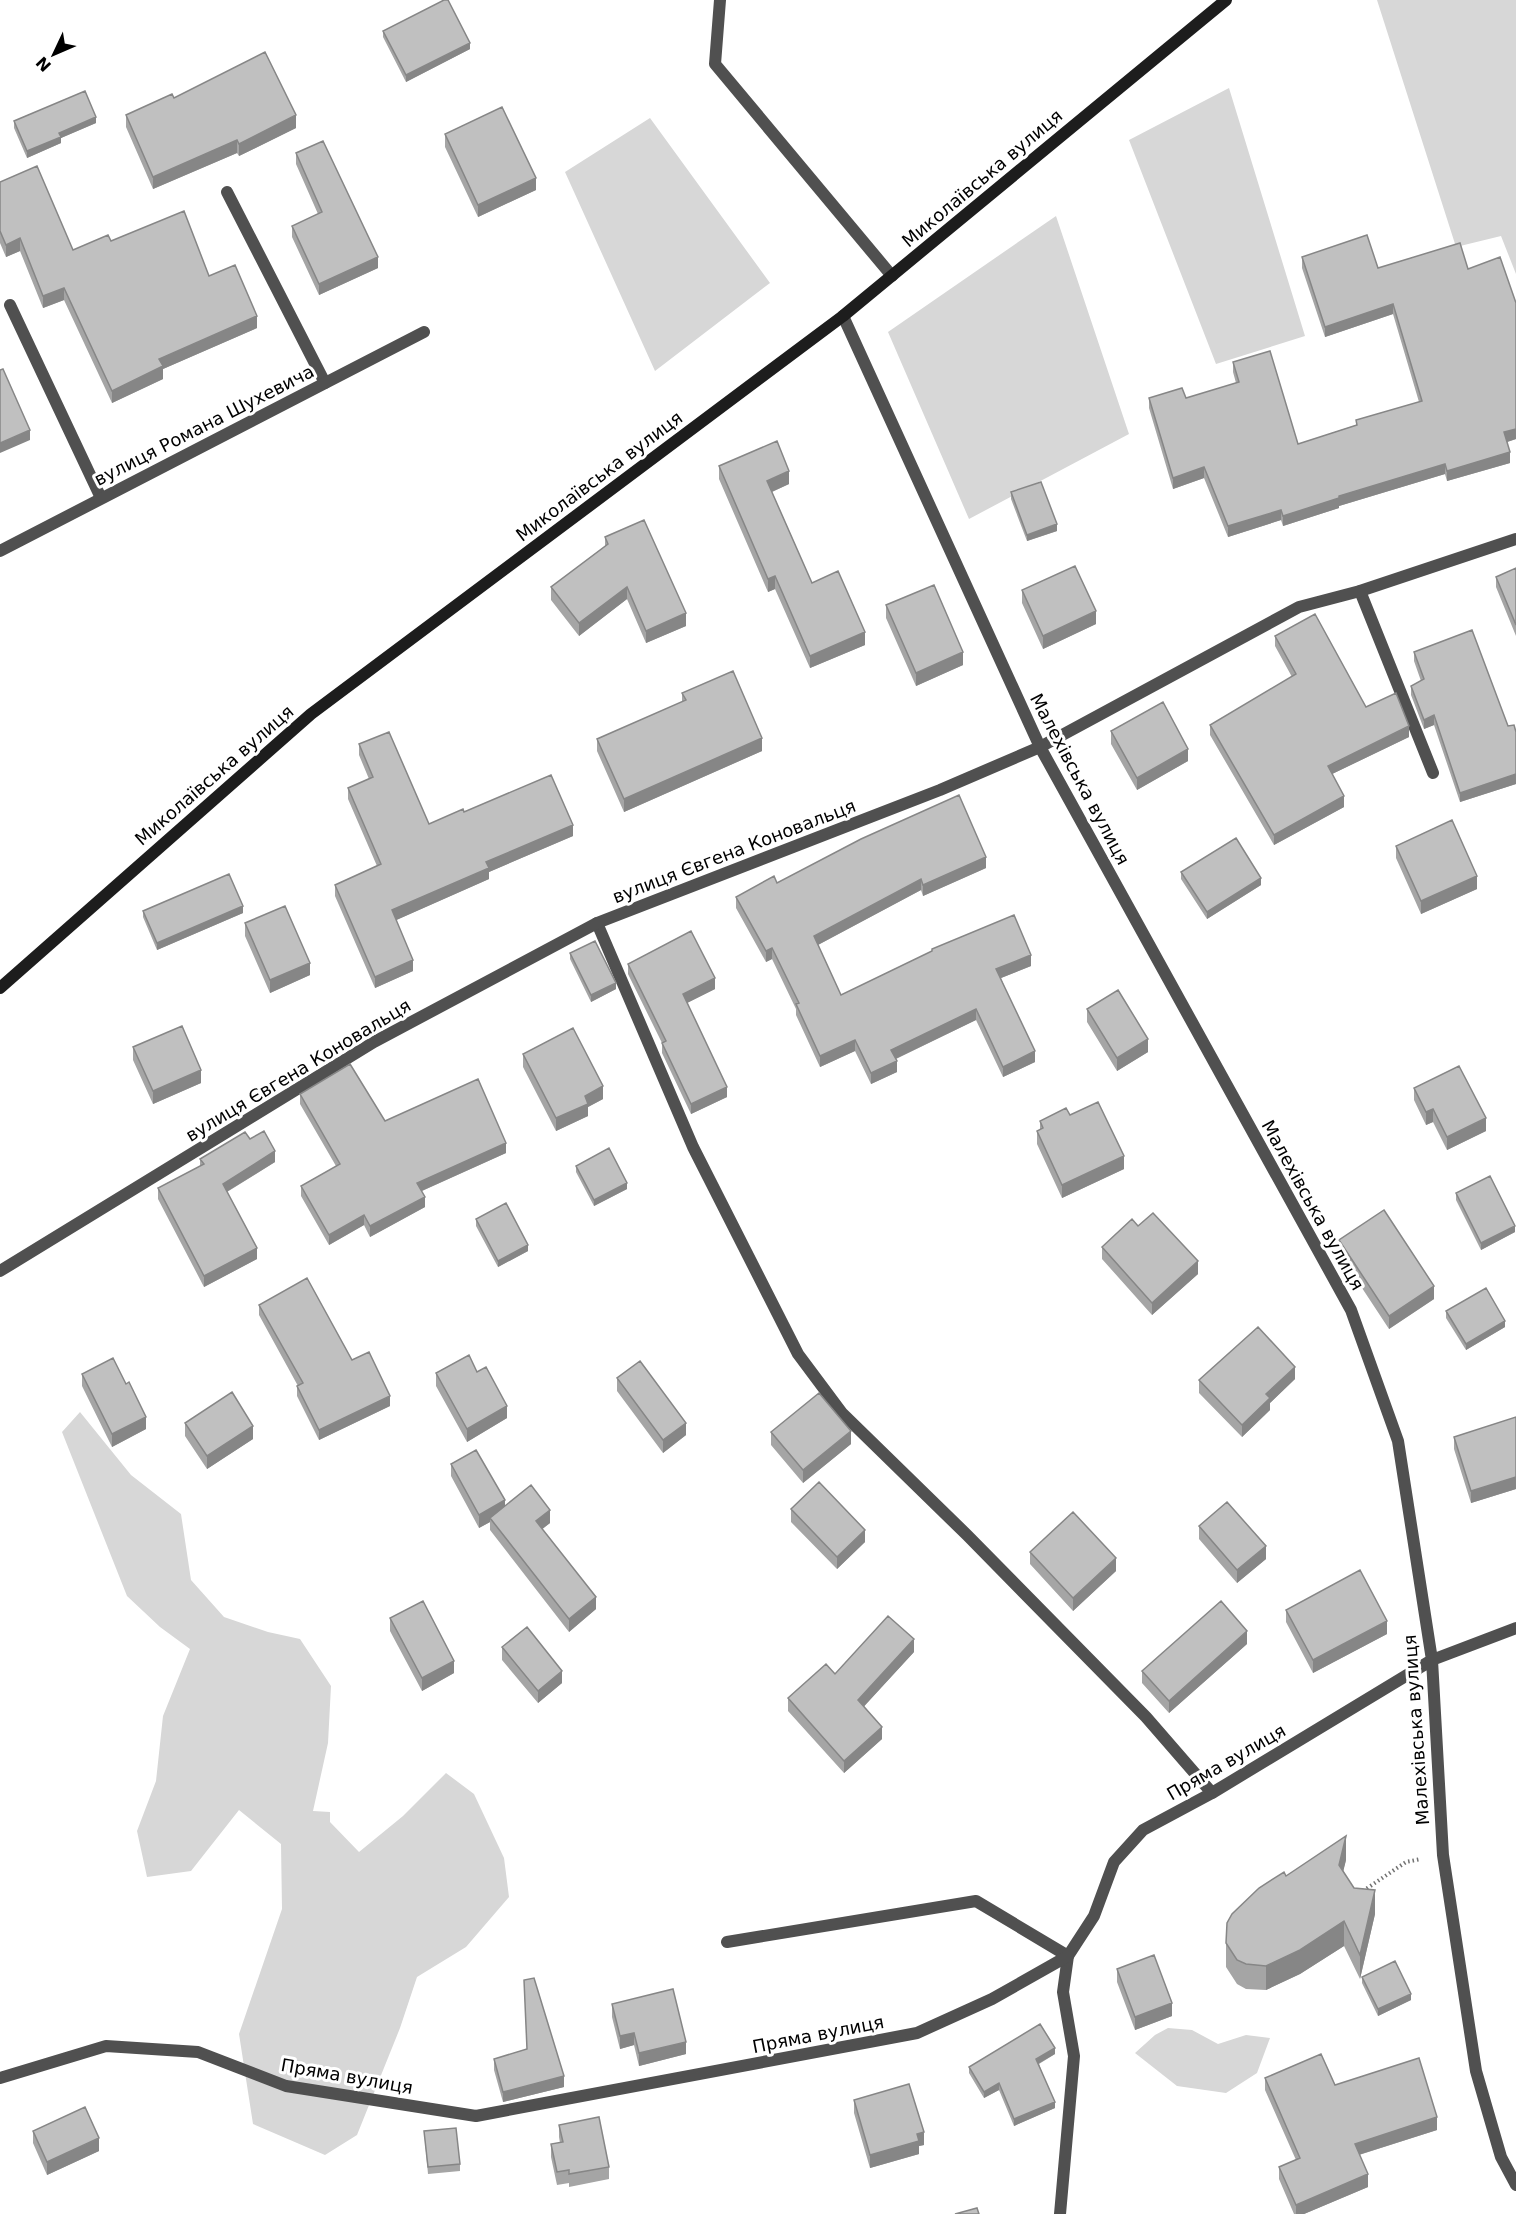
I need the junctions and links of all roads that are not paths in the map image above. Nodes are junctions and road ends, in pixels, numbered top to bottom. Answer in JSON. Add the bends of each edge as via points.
{"nodes":[{"id":1,"x":720,"y":0,"type":"edge"},
{"id":2,"x":1226,"y":0,"type":"edge"},
{"id":3,"x":227,"y":192,"type":"dead end"},
{"id":4,"x":892,"y":276,"type":"junction"},
{"id":5,"x":10,"y":305,"type":"dead end"},
{"id":6,"x":843,"y":316,"type":"junction"},
{"id":7,"x":424,"y":332,"type":"dead end"},
{"id":8,"x":325,"y":383,"type":"junction"},
{"id":9,"x":101,"y":498,"type":"junction"},
{"id":10,"x":1516,"y":539,"type":"edge"},
{"id":11,"x":0,"y":550,"type":"edge"},
{"id":12,"x":1360,"y":591,"type":"junction"},
{"id":13,"x":1040,"y":747,"type":"junction"},
{"id":14,"x":1433,"y":772,"type":"dead end"},
{"id":15,"x":597,"y":923,"type":"junction"},
{"id":16,"x":0,"y":988,"type":"edge"},
{"id":17,"x":0,"y":1271,"type":"edge"},
{"id":18,"x":1516,"y":1628,"type":"edge"},
{"id":19,"x":1432,"y":1660,"type":"junction"},
{"id":20,"x":1212,"y":1793,"type":"junction"},
{"id":21,"x":727,"y":1942,"type":"dead end"},
{"id":22,"x":1068,"y":1956,"type":"junction"},
{"id":23,"x":0,"y":2078,"type":"edge"},
{"id":24,"x":1516,"y":2185,"type":"edge"},
{"id":25,"x":1060,"y":2214,"type":"edge"}],
"edges":[{"from":1,"to":4,"type":"street","via":[[715,64]]},
{"from":2,"to":4,"type":"main road","name":"Миколаївська вулиця"},
{"from":3,"to":8,"type":"street"},
{"from":4,"to":6,"type":"main road","name":"Миколаївська вулиця"},
{"from":5,"to":9,"type":"street"},
{"from":6,"to":13,"type":"street","name":"Малехівська вулиця"},
{"from":6,"to":16,"type":"main road","name":"Миколаївська вулиця","via":[[310,714]]},
{"from":7,"to":8,"type":"street","name":"вулиця Романа Шухевича"},
{"from":8,"to":9,"type":"street","name":"вулиця Романа Шухевича"},
{"from":9,"to":11,"type":"street","name":"вулиця Романа Шухевича"},
{"from":10,"to":12,"type":"street","name":"вулиця Євгена Коновальця"},
{"from":12,"to":13,"type":"street","name":"вулиця Євгена Коновальця","via":[[1299,607]]},
{"from":12,"to":14,"type":"street"},
{"from":13,"to":15,"type":"street","name":"вулиця Євгена Коновальця","via":[[940,790]]},
{"from":13,"to":19,"type":"street","name":"Малехівська вулиця","via":[[1351,1310],[1398,1441]]},
{"from":15,"to":17,"type":"street","name":"вулиця Євгена Коновальця","via":[[374,1042]]},
{"from":15,"to":20,"type":"street","via":[[693,1147],[798,1354],[842,1413],[1146,1717]]},
{"from":18,"to":19,"type":"street","name":"Пряма вулиця"},
{"from":19,"to":20,"type":"street","name":"Пряма вулиця"},
{"from":19,"to":24,"type":"street","name":"Малехівська вулиця","via":[[1443,1855],[1476,2072],[1501,2157]]},
{"from":20,"to":22,"type":"street","name":"Пряма вулиця","via":[[1143,1830],[1114,1862],[1094,1916]]},
{"from":21,"to":22,"type":"street","via":[[976,1901]]},
{"from":22,"to":23,"type":"street","name":"Пряма вулиця","via":[[992,2000],[917,2033],[476,2116],[286,2086],[198,2052],[106,2046]]},
{"from":22,"to":25,"type":"street","via":[[1063,1992],[1074,2055]]}]}
